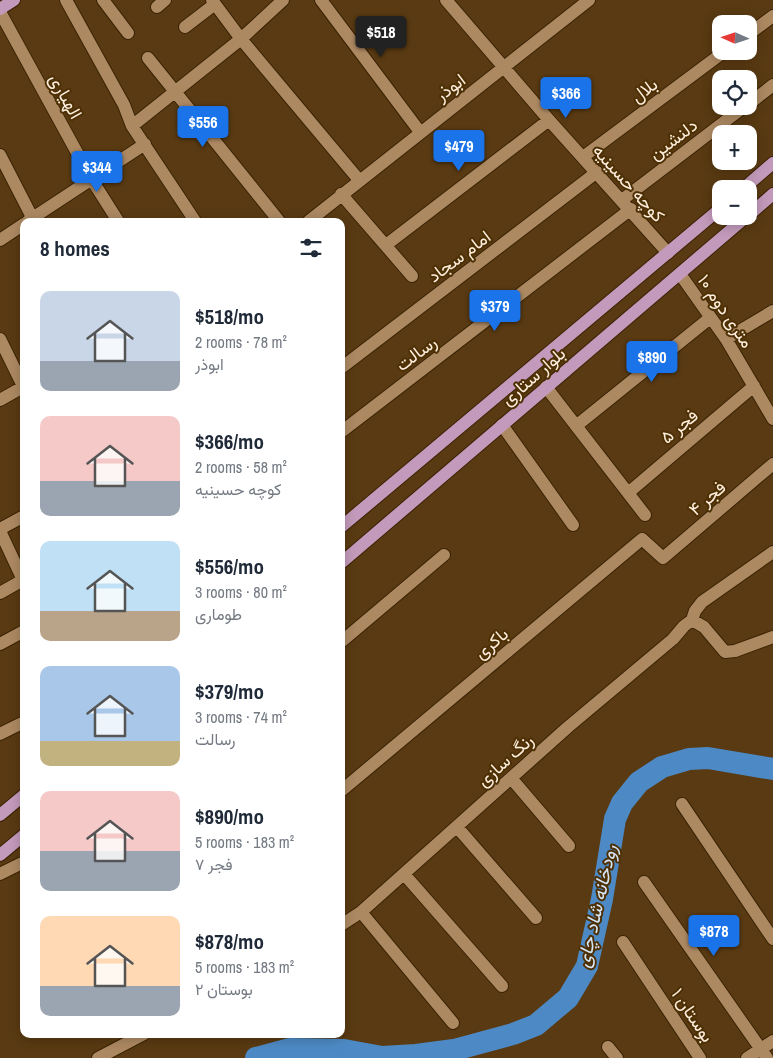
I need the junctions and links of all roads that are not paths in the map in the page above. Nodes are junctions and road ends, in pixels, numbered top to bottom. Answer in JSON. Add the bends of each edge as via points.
{"nodes":[{"id":1,"x":14,"y":0,"type":"edge"},
{"id":2,"x":66,"y":0,"type":"edge"},
{"id":3,"x":103,"y":0,"type":"edge"},
{"id":4,"x":283,"y":0,"type":"edge"},
{"id":5,"x":321,"y":0,"type":"edge"},
{"id":6,"x":446,"y":0,"type":"edge"},
{"id":7,"x":589,"y":0,"type":"edge"},
{"id":8,"x":214,"y":2,"type":"edge"},
{"id":9,"x":0,"y":10,"type":"edge"},
{"id":10,"x":773,"y":16,"type":"edge"},
{"id":11,"x":185,"y":27,"type":"dead end"},
{"id":12,"x":758,"y":27,"type":"edge"},
{"id":13,"x":128,"y":33,"type":"dead end"},
{"id":14,"x":241,"y":39,"type":"junction"},
{"id":15,"x":148,"y":58,"type":"dead end"},
{"id":16,"x":713,"y":60,"type":"edge"},
{"id":17,"x":506,"y":68,"type":"junction"},
{"id":18,"x":773,"y":85,"type":"edge"},
{"id":19,"x":175,"y":92,"type":"junction"},
{"id":20,"x":757,"y":98,"type":"edge"},
{"id":21,"x":734,"y":115,"type":"edge"},
{"id":22,"x":549,"y":120,"type":"junction"},
{"id":23,"x":132,"y":126,"type":"junction"},
{"id":24,"x":420,"y":132,"type":"junction"},
{"id":25,"x":145,"y":144,"type":"junction"},
{"id":26,"x":0,"y":155,"type":"edge"},
{"id":27,"x":583,"y":157,"type":"junction"},
{"id":28,"x":773,"y":163,"type":"edge"},
{"id":29,"x":597,"y":172,"type":"junction"},
{"id":30,"x":92,"y":180,"type":"junction"},
{"id":31,"x":359,"y":180,"type":"junction"},
{"id":32,"x":753,"y":180,"type":"edge"},
{"id":33,"x":341,"y":194,"type":"junction"},
{"id":34,"x":773,"y":194,"type":"edge"},
{"id":35,"x":626,"y":205,"type":"junction"},
{"id":36,"x":757,"y":207,"type":"edge"},
{"id":37,"x":712,"y":216,"type":"edge"},
{"id":38,"x":29,"y":218,"type":"edge"},
{"id":39,"x":35,"y":218,"type":"edge"},
{"id":40,"x":116,"y":218,"type":"edge"},
{"id":41,"x":193,"y":218,"type":"edge"},
{"id":42,"x":277,"y":218,"type":"edge"},
{"id":43,"x":313,"y":218,"type":"edge"},
{"id":44,"x":736,"y":225,"type":"edge"},
{"id":45,"x":20,"y":227,"type":"edge"},
{"id":46,"x":0,"y":240,"type":"edge"},
{"id":47,"x":680,"y":244,"type":"junction"},
{"id":48,"x":386,"y":245,"type":"junction"},
{"id":49,"x":668,"y":253,"type":"junction"},
{"id":50,"x":695,"y":261,"type":"junction"},
{"id":51,"x":653,"y":265,"type":"junction"},
{"id":52,"x":680,"y":274,"type":"junction"},
{"id":53,"x":412,"y":276,"type":"dead end"},
{"id":54,"x":668,"y":282,"type":"junction"},
{"id":55,"x":773,"y":311,"type":"edge"},
{"id":56,"x":710,"y":318,"type":"junction"},
{"id":57,"x":0,"y":339,"type":"edge"},
{"id":58,"x":726,"y":339,"type":"junction"},
{"id":59,"x":345,"y":365,"type":"edge"},
{"id":60,"x":20,"y":380,"type":"edge"},
{"id":61,"x":754,"y":386,"type":"junction"},
{"id":62,"x":546,"y":388,"type":"junction"},
{"id":63,"x":20,"y":390,"type":"edge"},
{"id":64,"x":0,"y":400,"type":"edge"},
{"id":65,"x":773,"y":418,"type":"edge"},
{"id":66,"x":502,"y":425,"type":"junction"},
{"id":67,"x":576,"y":426,"type":"junction"},
{"id":68,"x":345,"y":429,"type":"edge"},
{"id":69,"x":773,"y":464,"type":"edge"},
{"id":70,"x":628,"y":493,"type":"junction"},
{"id":71,"x":644,"y":515,"type":"dead end"},
{"id":72,"x":20,"y":518,"type":"edge"},
{"id":73,"x":345,"y":524,"type":"edge"},
{"id":74,"x":573,"y":526,"type":"dead end"},
{"id":75,"x":0,"y":530,"type":"edge"},
{"id":76,"x":773,"y":552,"type":"edge"},
{"id":77,"x":444,"y":555,"type":"dead end"},
{"id":78,"x":663,"y":558,"type":"joint"},
{"id":79,"x":345,"y":560,"type":"edge"},
{"id":80,"x":20,"y":572,"type":"edge"},
{"id":81,"x":20,"y":582,"type":"edge"},
{"id":82,"x":0,"y":593,"type":"edge"},
{"id":83,"x":692,"y":620,"type":"junction"},
{"id":84,"x":20,"y":634,"type":"edge"},
{"id":85,"x":773,"y":637,"type":"edge"},
{"id":86,"x":345,"y":639,"type":"edge"},
{"id":87,"x":0,"y":644,"type":"edge"},
{"id":88,"x":20,"y":724,"type":"edge"},
{"id":89,"x":0,"y":734,"type":"edge"},
{"id":90,"x":511,"y":778,"type":"junction"},
{"id":91,"x":345,"y":788,"type":"edge"},
{"id":92,"x":20,"y":798,"type":"edge"},
{"id":93,"x":682,"y":804,"type":"dead end"},
{"id":94,"x":0,"y":815,"type":"edge"},
{"id":95,"x":457,"y":827,"type":"junction"},
{"id":96,"x":20,"y":838,"type":"edge"},
{"id":97,"x":569,"y":846,"type":"dead end"},
{"id":98,"x":0,"y":855,"type":"edge"},
{"id":99,"x":20,"y":864,"type":"edge"},
{"id":100,"x":0,"y":874,"type":"edge"},
{"id":101,"x":404,"y":874,"type":"junction"},
{"id":102,"x":644,"y":882,"type":"dead end"},
{"id":103,"x":361,"y":912,"type":"junction"},
{"id":104,"x":536,"y":918,"type":"dead end"},
{"id":105,"x":345,"y":922,"type":"edge"},
{"id":106,"x":773,"y":939,"type":"edge"},
{"id":107,"x":623,"y":942,"type":"dead end"},
{"id":108,"x":502,"y":986,"type":"dead end"},
{"id":109,"x":453,"y":1024,"type":"dead end"},
{"id":110,"x":136,"y":1038,"type":"edge"},
{"id":111,"x":773,"y":1041,"type":"edge"},
{"id":112,"x":608,"y":1047,"type":"dead end"},
{"id":113,"x":764,"y":1053,"type":"edge"},
{"id":114,"x":98,"y":1058,"type":"edge"},
{"id":115,"x":617,"y":1058,"type":"edge"},
{"id":116,"x":700,"y":1058,"type":"edge"},
{"id":117,"x":747,"y":1058,"type":"edge"}],
"edges":[{"from":1,"to":9,"type":"main road"},
{"from":2,"to":23,"type":"street","via":[[124,105]]},
{"from":3,"to":13,"type":"street"},
{"from":4,"to":14,"type":"street"},
{"from":5,"to":24,"type":"street"},
{"from":6,"to":17,"type":"street","name":"کوچه حسینیه"},
{"from":7,"to":17,"type":"street","name":"ابوذر"},
{"from":8,"to":11,"type":"street"},
{"from":8,"to":14,"type":"street"},
{"from":9,"to":30,"type":"street","name":"الهیاری"},
{"from":10,"to":12,"type":"street"},
{"from":14,"to":19,"type":"street"},
{"from":14,"to":31,"type":"street"},
{"from":15,"to":19,"type":"street"},
{"from":16,"to":27,"type":"street","name":"بلال"},
{"from":17,"to":22,"type":"street","name":"کوچه حسینیه"},
{"from":17,"to":24,"type":"street","name":"ابوذر"},
{"from":18,"to":20,"type":"street"},
{"from":19,"to":23,"type":"street"},
{"from":19,"to":42,"type":"street"},
{"from":21,"to":35,"type":"street","name":"دلنشین"},
{"from":22,"to":27,"type":"street","name":"کوچه حسینیه"},
{"from":22,"to":48,"type":"street"},
{"from":23,"to":25,"type":"street"},
{"from":24,"to":31,"type":"street","name":"ابوذر"},
{"from":25,"to":30,"type":"street"},
{"from":25,"to":41,"type":"street"},
{"from":26,"to":38,"type":"street"},
{"from":27,"to":29,"type":"street","name":"کوچه حسینیه"},
{"from":28,"to":32,"type":"main road"},
{"from":29,"to":35,"type":"street","name":"کوچه حسینیه"},
{"from":29,"to":59,"type":"street","name":"امام سجاد"},
{"from":30,"to":39,"type":"street"},
{"from":30,"to":40,"type":"street","name":"الهیاری"},
{"from":31,"to":33,"type":"street","name":"ابوذر"},
{"from":33,"to":43,"type":"street","name":"ابوذر"},
{"from":33,"to":48,"type":"street"},
{"from":34,"to":36,"type":"main road","name":"بلوار ستاری"},
{"from":35,"to":49,"type":"street","name":"کوچه حسینیه"},
{"from":35,"to":68,"type":"street","name":"رسالت"},
{"from":37,"to":47,"type":"main road","name":"بلوار ستاری"},
{"from":44,"to":50,"type":"main road","name":"بلوار ستاری"},
{"from":45,"to":46,"type":"street"},
{"from":47,"to":49,"type":"main road","name":"بلوار ستاری"},
{"from":47,"to":50,"type":"main road","via":[[691,247]]},
{"from":48,"to":53,"type":"street"},
{"from":49,"to":51,"type":"main road","name":"بلوار ستاری"},
{"from":50,"to":52,"type":"main road","name":"بلوار ستاری"},
{"from":51,"to":54,"type":"main road","via":[[655,279]]},
{"from":51,"to":73,"type":"main road","name":"بلوار ستاری"},
{"from":52,"to":54,"type":"main road","name":"بلوار ستاری"},
{"from":52,"to":56,"type":"street","name":"۱۰ متری دوم"},
{"from":54,"to":62,"type":"main road","name":"بلوار ستاری"},
{"from":55,"to":58,"type":"street"},
{"from":56,"to":58,"type":"street","name":"۱۰ متری دوم"},
{"from":56,"to":67,"type":"street"},
{"from":57,"to":60,"type":"street"},
{"from":58,"to":61,"type":"street","name":"۱۰ متری دوم"},
{"from":61,"to":65,"type":"street","name":"۱۰ متری دوم"},
{"from":61,"to":70,"type":"street","name":"فجر ۵"},
{"from":62,"to":66,"type":"main road","name":"بلوار ستاری"},
{"from":62,"to":67,"type":"street"},
{"from":63,"to":64,"type":"street"},
{"from":66,"to":74,"type":"street"},
{"from":66,"to":79,"type":"main road","name":"بلوار ستاری"},
{"from":67,"to":70,"type":"street"},
{"from":69,"to":78,"type":"street","name":"فجر ۴"},
{"from":70,"to":71,"type":"street"},
{"from":72,"to":75,"type":"street"},
{"from":75,"to":80,"type":"street"},
{"from":76,"to":83,"type":"street","name":"رنگ سازی","via":[[702,602]]},
{"from":77,"to":86,"type":"street"},
{"from":78,"to":91,"type":"street","name":"باکری","via":[[642,540]]},
{"from":81,"to":82,"type":"street"},
{"from":83,"to":85,"type":"street","via":[[704,627],[725,652]]},
{"from":83,"to":90,"type":"street","name":"رنگ سازی"},
{"from":84,"to":87,"type":"street"},
{"from":88,"to":89,"type":"street"},
{"from":90,"to":95,"type":"street","name":"رنگ سازی"},
{"from":90,"to":97,"type":"street"},
{"from":92,"to":94,"type":"main road"},
{"from":93,"to":106,"type":"street"},
{"from":95,"to":101,"type":"street","name":"رنگ سازی"},
{"from":95,"to":104,"type":"street"},
{"from":96,"to":98,"type":"main road"},
{"from":99,"to":100,"type":"street"},
{"from":101,"to":103,"type":"street","name":"رنگ سازی"},
{"from":101,"to":108,"type":"street"},
{"from":102,"to":113,"type":"street"},
{"from":103,"to":105,"type":"street","name":"رنگ سازی"},
{"from":103,"to":109,"type":"street"},
{"from":107,"to":116,"type":"street","name":"بوستان ۱"},
{"from":110,"to":114,"type":"street"},
{"from":111,"to":113,"type":"street"},
{"from":112,"to":115,"type":"street"},
{"from":113,"to":117,"type":"street"}]}
